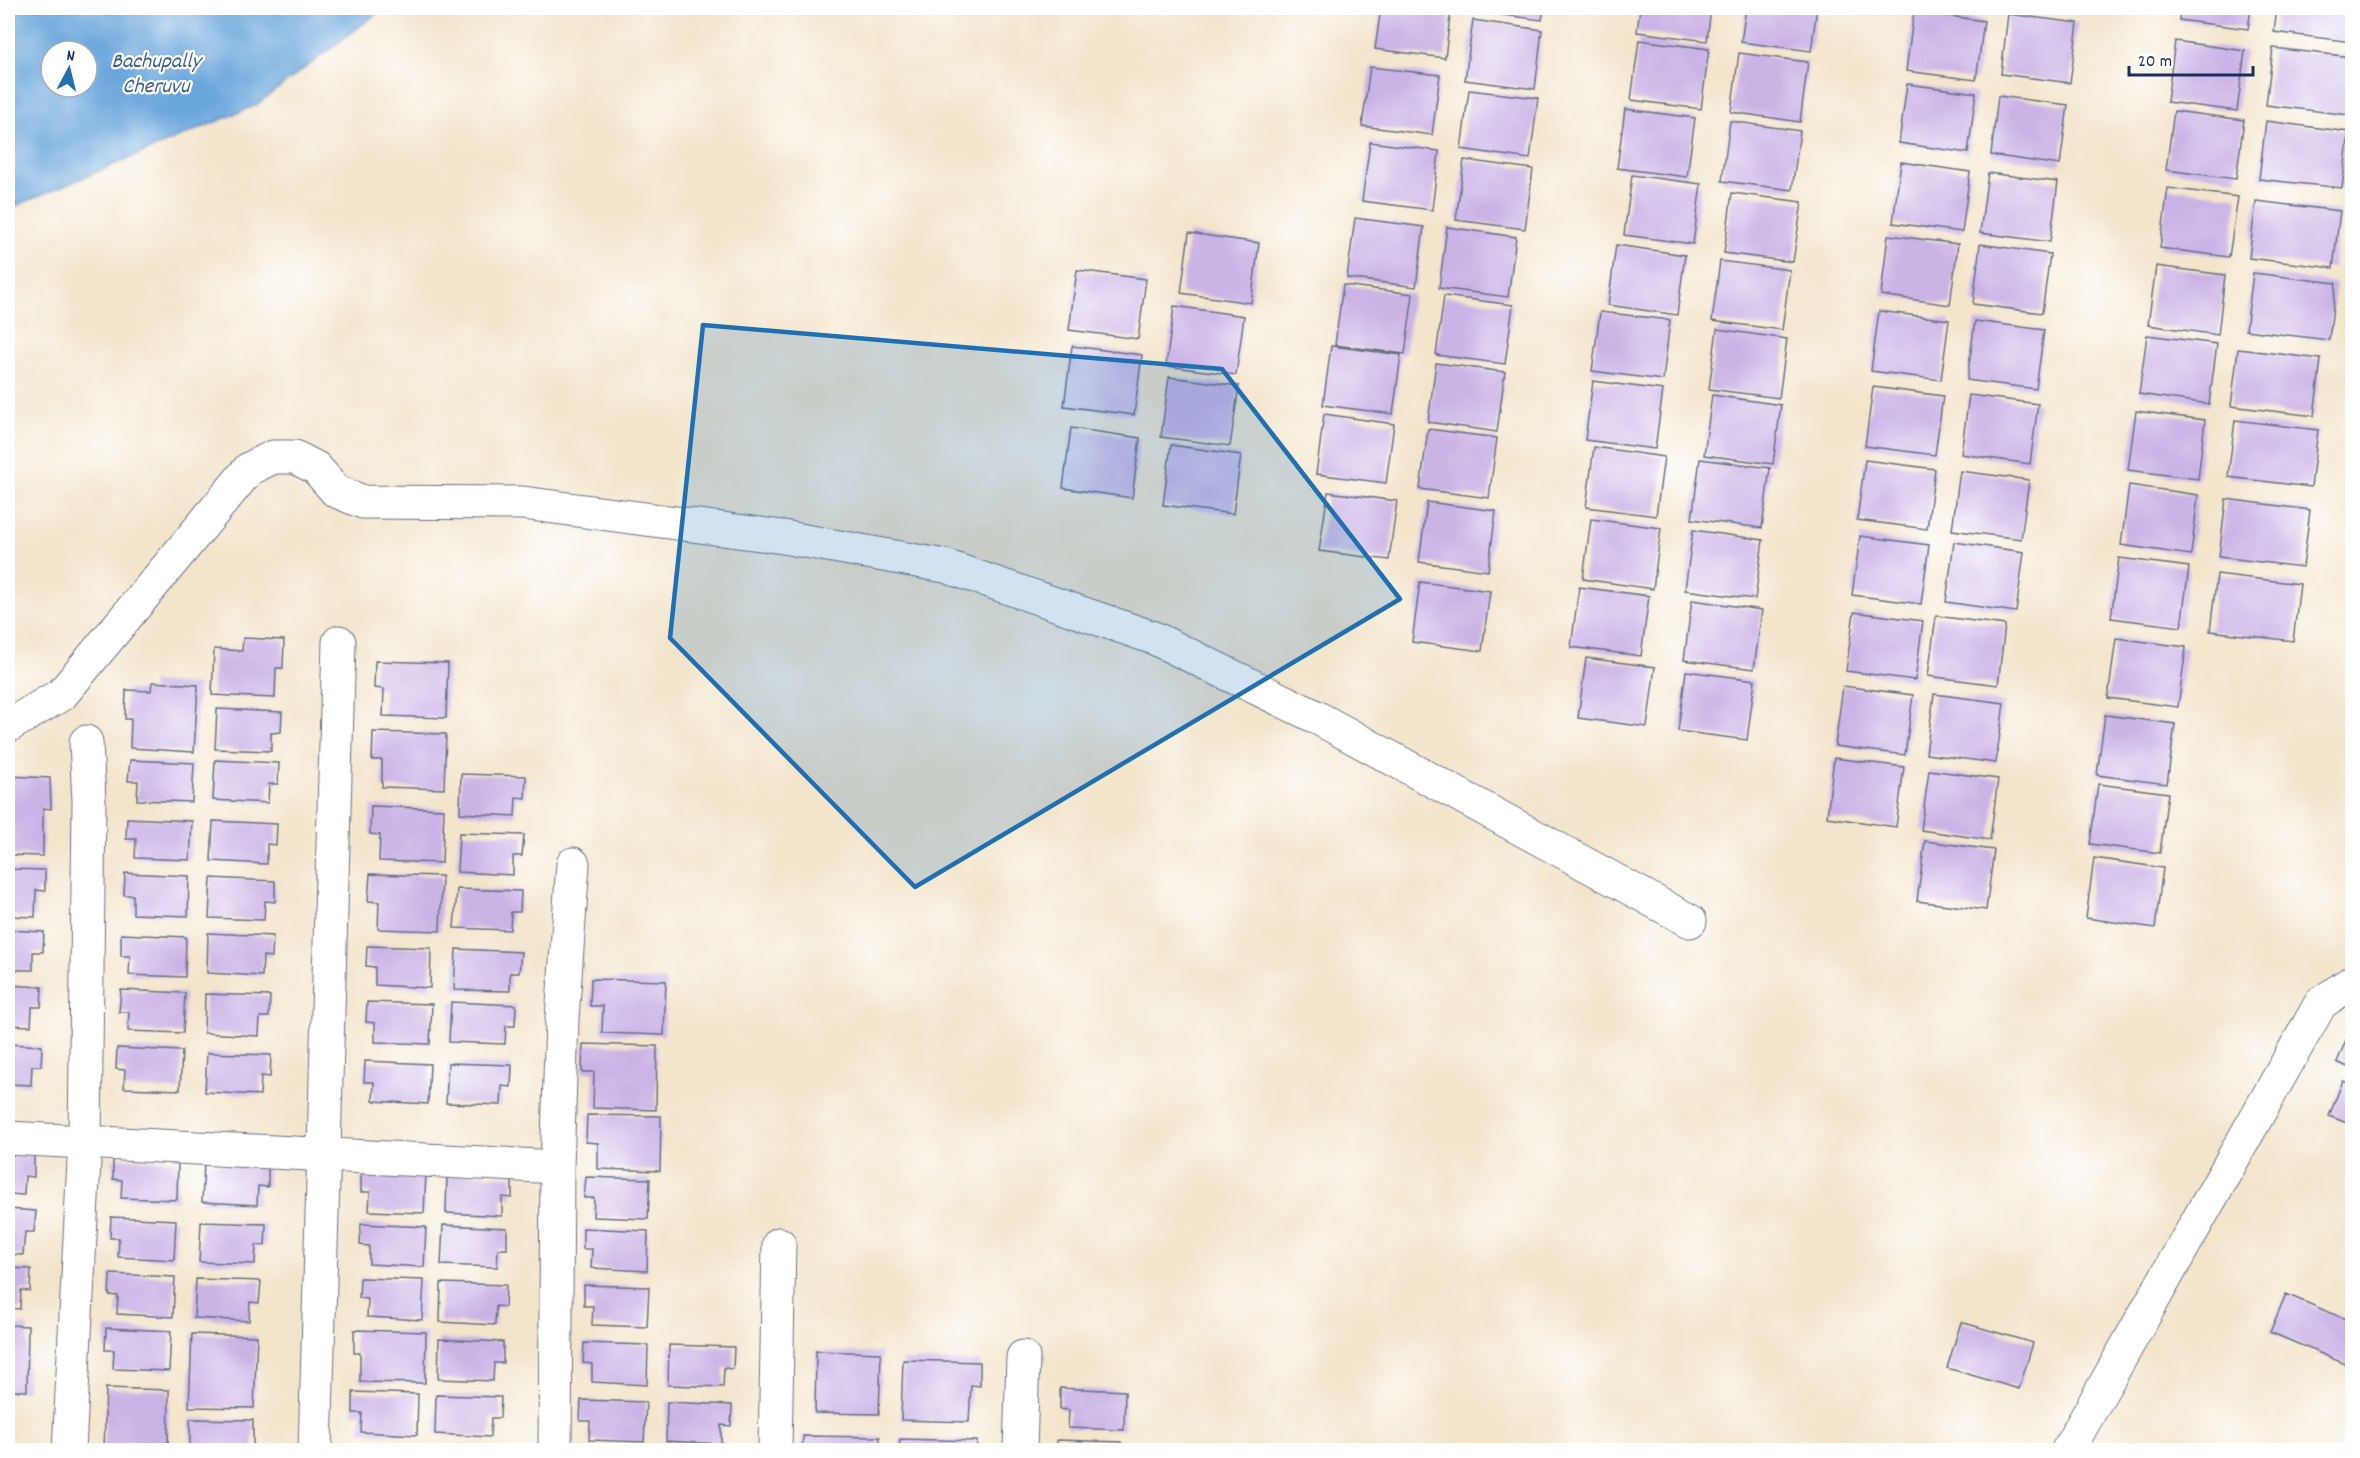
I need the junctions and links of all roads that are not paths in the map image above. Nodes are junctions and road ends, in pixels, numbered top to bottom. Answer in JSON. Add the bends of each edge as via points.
{"nodes":[{"id":1,"x":339,"y":642,"type":"dead end"},
{"id":2,"x":8,"y":726,"type":"edge"},
{"id":3,"x":86,"y":742,"type":"dead end"},
{"id":4,"x":573,"y":864,"type":"dead end"},
{"id":5,"x":1690,"y":921,"type":"dead end"},
{"id":6,"x":2352,"y":982,"type":"edge"},
{"id":7,"x":8,"y":1138,"type":"edge"},
{"id":8,"x":85,"y":1141,"type":"junction"},
{"id":9,"x":323,"y":1154,"type":"junction"},
{"id":10,"x":557,"y":1167,"type":"junction"},
{"id":11,"x":779,"y":1244,"type":"dead end"},
{"id":12,"x":1023,"y":1357,"type":"dead end"},
{"id":13,"x":69,"y":1450,"type":"edge"},
{"id":14,"x":315,"y":1450,"type":"edge"},
{"id":15,"x":555,"y":1450,"type":"edge"},
{"id":16,"x":775,"y":1450,"type":"edge"},
{"id":17,"x":1020,"y":1450,"type":"edge"},
{"id":18,"x":2068,"y":1450,"type":"edge"}],
"edges":[{"from":1,"to":9,"type":"street"},
{"from":2,"to":5,"type":"street","via":[[62,694],[249,469],[273,457],[295,457],[316,468],[336,491],[363,502],[523,502],[783,537],[945,566],[1154,638],[1316,717]]},
{"from":3,"to":8,"type":"street","via":[[89,801]]},
{"from":4,"to":10,"type":"street"},
{"from":6,"to":18,"type":"street","via":[[2321,1003]]},
{"from":7,"to":8,"type":"street"},
{"from":8,"to":9,"type":"street"},
{"from":8,"to":13,"type":"street"},
{"from":9,"to":10,"type":"street"},
{"from":9,"to":14,"type":"street"},
{"from":10,"to":15,"type":"street"},
{"from":11,"to":16,"type":"street"},
{"from":12,"to":17,"type":"street"}]}
